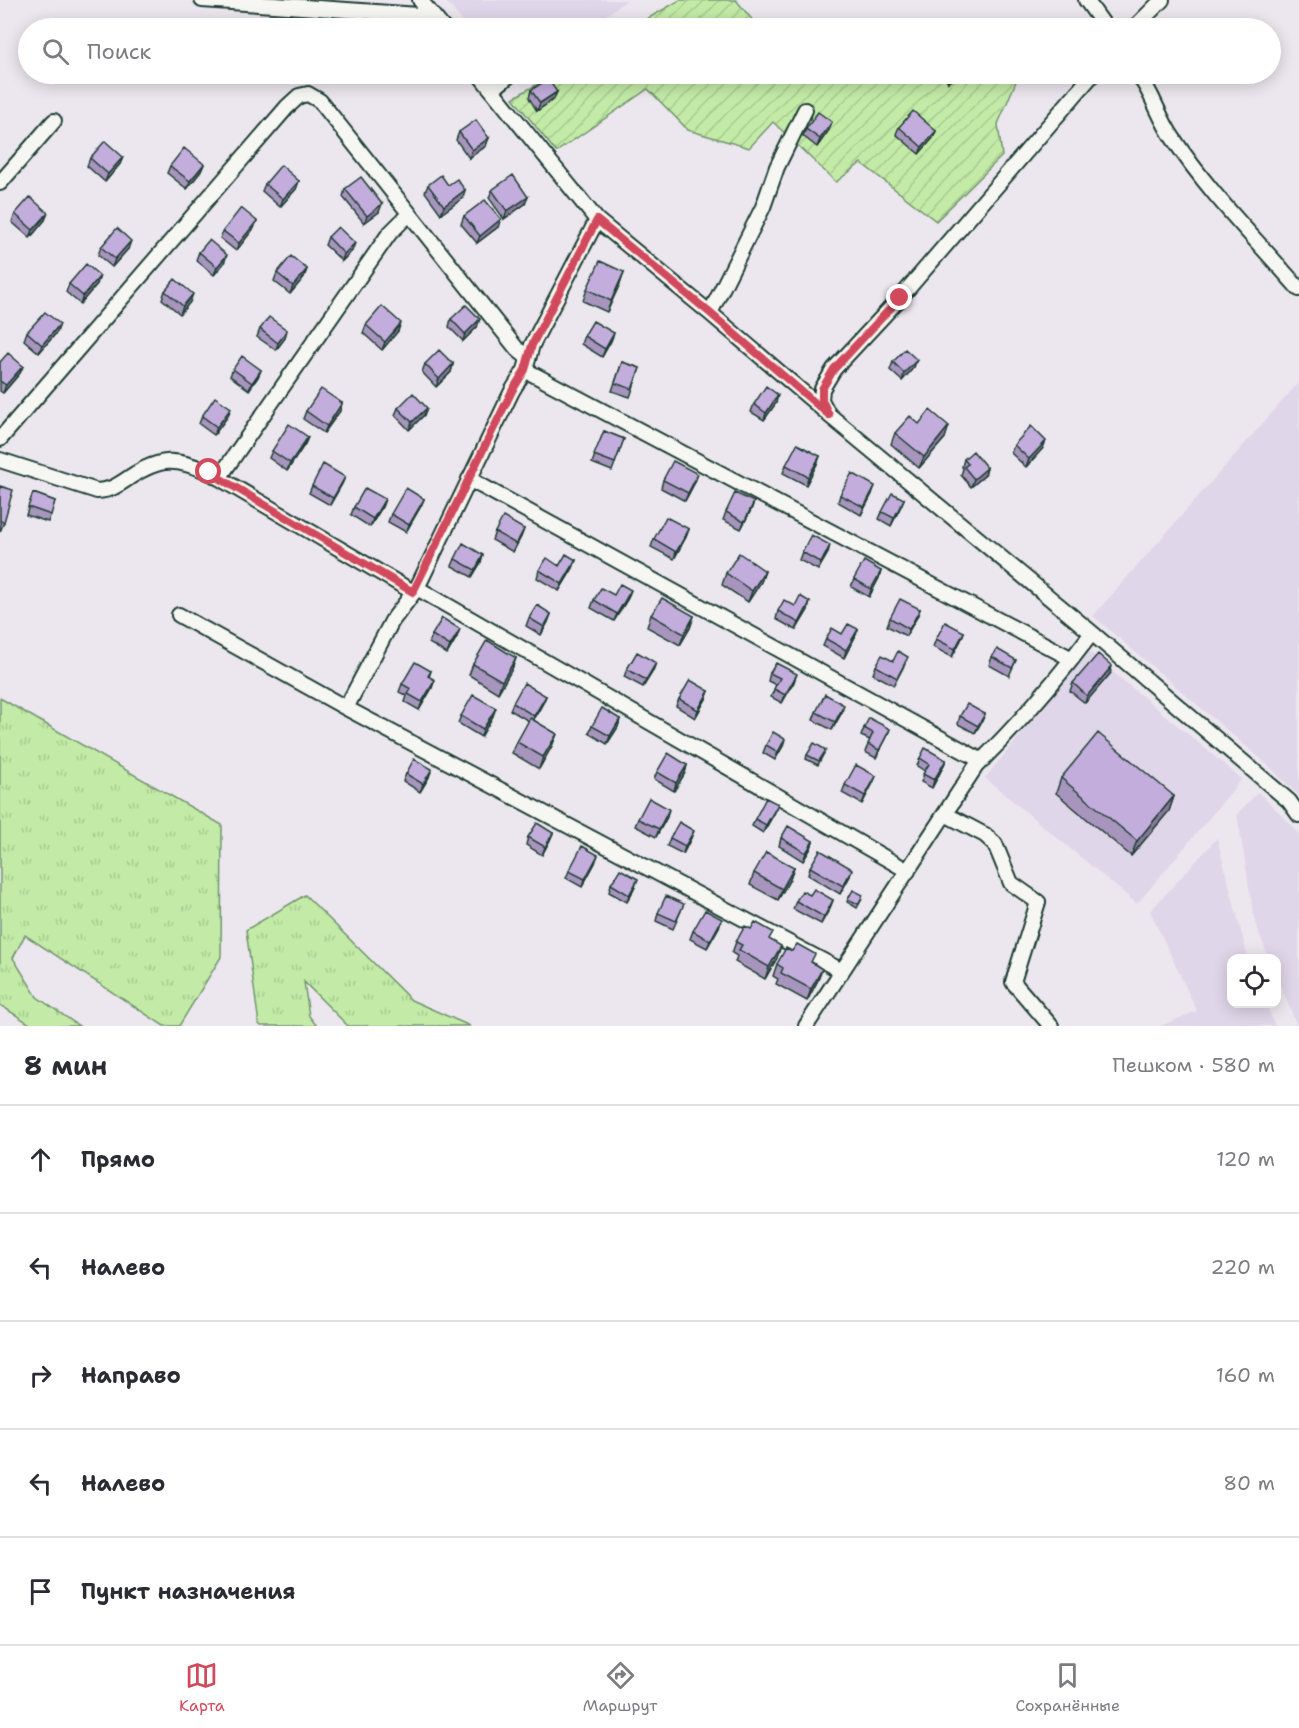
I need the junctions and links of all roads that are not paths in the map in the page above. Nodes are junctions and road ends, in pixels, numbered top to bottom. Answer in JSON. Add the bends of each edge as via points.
{"nodes":[{"id":1,"x":202,"y":0,"type":"edge"},
{"id":2,"x":420,"y":0,"type":"edge"},
{"id":3,"x":1086,"y":0,"type":"edge"},
{"id":4,"x":1162,"y":0,"type":"edge"},
{"id":5,"x":433,"y":16,"type":"joint"},
{"id":6,"x":1099,"y":18,"type":"edge"},
{"id":7,"x":1144,"y":18,"type":"edge"},
{"id":8,"x":487,"y":84,"type":"edge"},
{"id":9,"x":499,"y":84,"type":"edge"},
{"id":10,"x":1084,"y":84,"type":"edge"},
{"id":11,"x":1145,"y":84,"type":"edge"},
{"id":12,"x":492,"y":90,"type":"junction"},
{"id":13,"x":805,"y":110,"type":"dead end"},
{"id":14,"x":54,"y":121,"type":"dead end"},
{"id":15,"x":0,"y":183,"type":"edge"},
{"id":16,"x":409,"y":214,"type":"junction"},
{"id":17,"x":597,"y":220,"type":"junction"},
{"id":18,"x":1299,"y":289,"type":"edge"},
{"id":19,"x":710,"y":313,"type":"junction"},
{"id":20,"x":527,"y":364,"type":"junction"},
{"id":21,"x":829,"y":415,"type":"junction"},
{"id":22,"x":0,"y":439,"type":"edge"},
{"id":23,"x":0,"y":460,"type":"edge"},
{"id":24,"x":219,"y":477,"type":"junction"},
{"id":25,"x":469,"y":479,"type":"junction"},
{"id":26,"x":415,"y":590,"type":"junction"},
{"id":27,"x":180,"y":615,"type":"dead end"},
{"id":28,"x":1092,"y":633,"type":"junction"},
{"id":29,"x":1072,"y":659,"type":"junction"},
{"id":30,"x":346,"y":708,"type":"junction"},
{"id":31,"x":982,"y":761,"type":"junction"},
{"id":32,"x":945,"y":814,"type":"junction"},
{"id":33,"x":1299,"y":815,"type":"edge"},
{"id":34,"x":908,"y":871,"type":"junction"},
{"id":35,"x":842,"y":972,"type":"junction"},
{"id":36,"x":806,"y":1026,"type":"edge"},
{"id":37,"x":1051,"y":1026,"type":"edge"}],
"edges":[{"from":1,"to":5,"type":"street"},
{"from":2,"to":5,"type":"street"},
{"from":3,"to":6,"type":"street"},
{"from":4,"to":7,"type":"street"},
{"from":8,"to":12,"type":"street"},
{"from":9,"to":12,"type":"street"},
{"from":10,"to":21,"type":"street","via":[[834,369],[822,389]]},
{"from":11,"to":18,"type":"street","via":[[1172,136],[1219,200]]},
{"from":12,"to":17,"type":"street"},
{"from":13,"to":19,"type":"street","via":[[777,167],[763,207]]},
{"from":14,"to":15,"type":"street"},
{"from":16,"to":20,"type":"street"},
{"from":16,"to":22,"type":"street","via":[[320,101],[308,94],[299,96]]},
{"from":16,"to":24,"type":"street","via":[[389,234]]},
{"from":17,"to":19,"type":"street"},
{"from":17,"to":20,"type":"street","via":[[532,345]]},
{"from":19,"to":21,"type":"street"},
{"from":20,"to":25,"type":"street"},
{"from":20,"to":29,"type":"street"},
{"from":21,"to":28,"type":"street"},
{"from":23,"to":24,"type":"street","via":[[97,491],[110,490],[147,466],[161,462],[179,461]]},
{"from":24,"to":26,"type":"street"},
{"from":25,"to":26,"type":"street"},
{"from":25,"to":31,"type":"street"},
{"from":26,"to":30,"type":"street","via":[[392,621]]},
{"from":26,"to":34,"type":"street"},
{"from":27,"to":30,"type":"street"},
{"from":28,"to":29,"type":"street"},
{"from":28,"to":33,"type":"street","via":[[1289,801]]},
{"from":29,"to":31,"type":"street"},
{"from":30,"to":35,"type":"street"},
{"from":31,"to":32,"type":"street"},
{"from":32,"to":34,"type":"street"},
{"from":32,"to":37,"type":"street","via":[[995,844],[1011,883],[1038,902],[1013,982]]},
{"from":34,"to":35,"type":"street"},
{"from":35,"to":36,"type":"street"}]}
